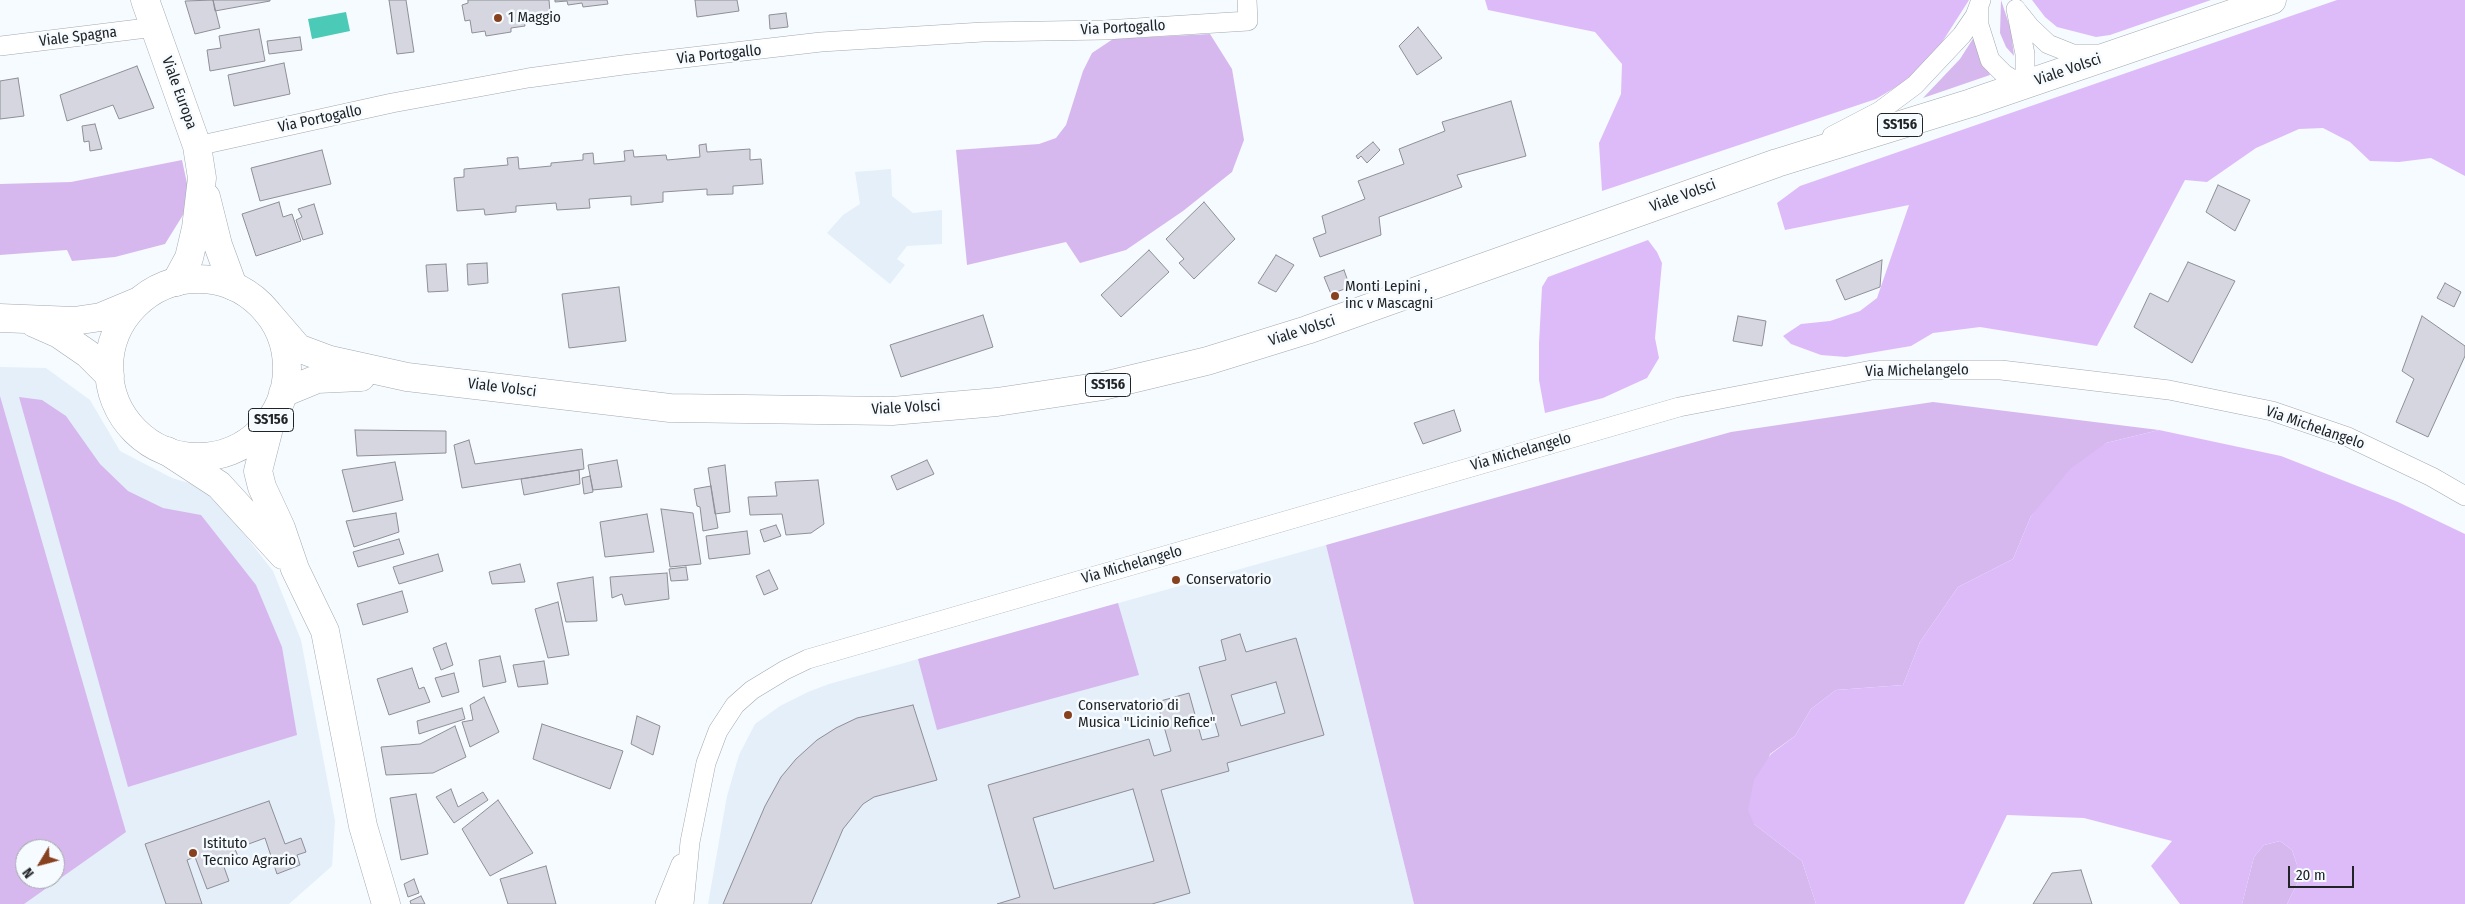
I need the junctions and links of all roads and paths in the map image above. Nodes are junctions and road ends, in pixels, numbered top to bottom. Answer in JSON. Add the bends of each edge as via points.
{"nodes":[{"id":1,"x":145,"y":0,"type":"edge"},
{"id":2,"x":1247,"y":0,"type":"edge"},
{"id":3,"x":2272,"y":0,"type":"edge"},
{"id":4,"x":1980,"y":4,"type":"edge"},
{"id":5,"x":2014,"y":4,"type":"edge"},
{"id":6,"x":155,"y":28,"type":"junction"},
{"id":7,"x":0,"y":46,"type":"edge"},
{"id":8,"x":2123,"y":51,"type":"junction"},
{"id":9,"x":2022,"y":85,"type":"junction"},
{"id":10,"x":197,"y":146,"type":"junction"},
{"id":11,"x":1777,"y":162,"type":"junction"},
{"id":12,"x":202,"y":188,"type":"junction"},
{"id":13,"x":176,"y":282,"type":"junction"},
{"id":14,"x":233,"y":286,"type":"junction"},
{"id":15,"x":140,"y":300,"type":"junction"},
{"id":16,"x":267,"y":312,"type":"junction"},
{"id":17,"x":0,"y":318,"type":"edge"},
{"id":18,"x":28,"y":321,"type":"junction"},
{"id":19,"x":110,"y":376,"type":"junction"},
{"id":20,"x":407,"y":377,"type":"junction"},
{"id":21,"x":284,"y":393,"type":"junction"},
{"id":22,"x":271,"y":420,"type":"junction"},
{"id":23,"x":167,"y":451,"type":"junction"},
{"id":24,"x":2465,"y":496,"type":"edge"},
{"id":25,"x":295,"y":569,"type":"junction"},
{"id":26,"x":690,"y":842,"type":"junction"},
{"id":27,"x":386,"y":904,"type":"edge"},
{"id":28,"x":665,"y":904,"type":"edge"},
{"id":29,"x":684,"y":904,"type":"edge"}],
"edges":[{"from":1,"to":6,"type":"main road","name":"Viale Europa"},
{"from":2,"to":10,"type":"street","name":"Via Portogallo","via":[[1248,21],[820,42],[528,78],[392,103]]},
{"from":3,"to":8,"type":"main road","name":"Viale Volsci","number":"SS156"},
{"from":4,"to":9,"type":"street","via":[[1979,25],[1990,60]]},
{"from":4,"to":11,"type":"street","via":[[1962,35],[1907,92],[1880,111]]},
{"from":5,"to":8,"type":"street","via":[[2039,37],[2060,50],[2087,55]]},
{"from":5,"to":9,"type":"street","via":[[2025,54]]},
{"from":6,"to":7,"type":"street","name":"Viale Spagna"},
{"from":6,"to":10,"type":"main road","name":"Viale Europa"},
{"from":8,"to":9,"type":"main road","name":"Viale Volsci","number":"SS156"},
{"from":9,"to":11,"type":"main road","name":"Viale Volsci","number":"SS156"},
{"from":10,"to":12,"type":"main road","name":"Viale Europa"},
{"from":11,"to":20,"type":"main road","name":"Viale Volsci","number":"SS156","via":[[1307,330],[1207,361],[1103,386],[997,402],[892,411],[670,408]]},
{"from":12,"to":13,"type":"main road","via":[[189,258]]},
{"from":12,"to":14,"type":"main road"},
{"from":13,"to":14,"type":"main road","name":"Viale Volsci","number":"SS156","via":[[214,280]]},
{"from":13,"to":15,"type":"main road","name":"Viale Volsci","number":"SS156"},
{"from":14,"to":16,"type":"main road","name":"Viale Volsci","number":"SS156"},
{"from":15,"to":18,"type":"main road","name":"Viale Volsci","number":"SS156","via":[[101,317],[74,321]]},
{"from":15,"to":19,"type":"main road","name":"Viale Volsci","number":"SS156","via":[[116,334],[110,355]]},
{"from":16,"to":20,"type":"main road","name":"Viale Volsci","number":"SS156","via":[[298,348],[330,360]]},
{"from":16,"to":21,"type":"main road","name":"Viale Volsci","number":"SS156","via":[[279,330],[285,350],[287,372]]},
{"from":17,"to":18,"type":"main road","number":"SS156"},
{"from":18,"to":19,"type":"main road","number":"SS156","via":[[59,334],[88,354]]},
{"from":19,"to":23,"type":"main road","name":"Viale Volsci","number":"SS156","via":[[115,400],[128,422],[145,439]]},
{"from":20,"to":21,"type":"main road","name":"Viale Volsci","number":"SS156","via":[[317,379]]},
{"from":21,"to":22,"type":"main road","name":"Viale Volsci","number":"SS156"},
{"from":22,"to":23,"type":"main road","name":"Viale Volsci","number":"SS156","via":[[242,446],[224,453],[205,457]]},
{"from":22,"to":25,"type":"main road","via":[[258,471]]},
{"from":23,"to":25,"type":"main road","via":[[219,486]]},
{"from":24,"to":26,"type":"street","name":"Via Michelangelo","via":[[2432,476],[2348,436],[2272,411],[2169,390],[2001,370],[1872,370],[1679,407],[808,659],[752,690],[735,705],[718,731],[706,763]]},
{"from":25,"to":27,"type":"main road","via":[[325,631],[370,851]]},
{"from":26,"to":28,"type":"street","name":"Via Michelangelo"},
{"from":26,"to":29,"type":"street","name":"Via Michelangelo"}]}
